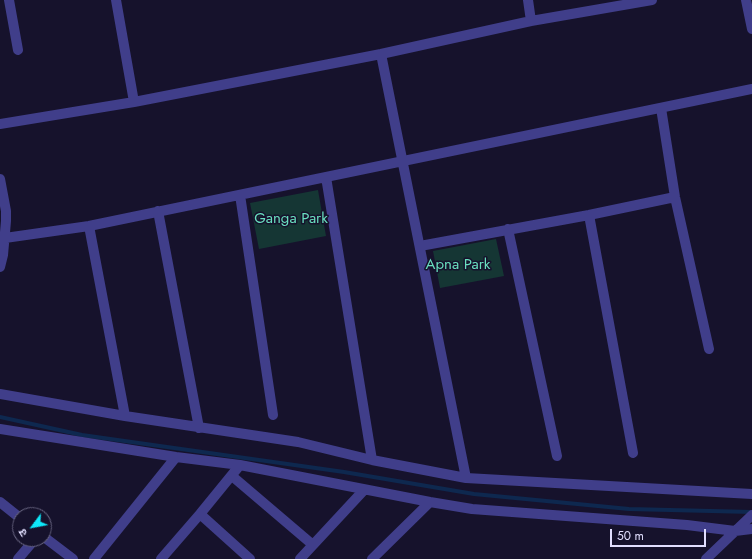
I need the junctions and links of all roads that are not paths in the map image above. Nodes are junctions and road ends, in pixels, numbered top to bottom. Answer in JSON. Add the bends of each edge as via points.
{"nodes":[{"id":1,"x":9,"y":0,"type":"edge"},
{"id":2,"x":116,"y":0,"type":"edge"},
{"id":3,"x":528,"y":0,"type":"edge"},
{"id":4,"x":652,"y":0,"type":"edge"},
{"id":5,"x":746,"y":0,"type":"edge"},
{"id":6,"x":531,"y":21,"type":"junction"},
{"id":7,"x":752,"y":29,"type":"edge"},
{"id":8,"x":18,"y":50,"type":"dead end"},
{"id":9,"x":381,"y":54,"type":"junction"},
{"id":10,"x":752,"y":89,"type":"edge"},
{"id":11,"x":134,"y":102,"type":"junction"},
{"id":12,"x":661,"y":108,"type":"junction"},
{"id":13,"x":0,"y":124,"type":"edge"},
{"id":14,"x":402,"y":160,"type":"junction"},
{"id":15,"x":326,"y":177,"type":"junction"},
{"id":16,"x":0,"y":179,"type":"edge"},
{"id":17,"x":240,"y":194,"type":"junction"},
{"id":18,"x":675,"y":196,"type":"junction"},
{"id":19,"x":2,"y":205,"type":"edge"},
{"id":20,"x":158,"y":211,"type":"junction"},
{"id":21,"x":589,"y":215,"type":"junction"},
{"id":22,"x":89,"y":226,"type":"junction"},
{"id":23,"x":508,"y":229,"type":"junction"},
{"id":24,"x":5,"y":238,"type":"junction"},
{"id":25,"x":420,"y":246,"type":"junction"},
{"id":26,"x":0,"y":267,"type":"edge"},
{"id":27,"x":709,"y":349,"type":"dead end"},
{"id":28,"x":0,"y":394,"type":"edge"},
{"id":29,"x":273,"y":414,"type":"dead end"},
{"id":30,"x":125,"y":416,"type":"junction"},
{"id":31,"x":199,"y":428,"type":"junction"},
{"id":32,"x":0,"y":429,"type":"edge"},
{"id":33,"x":633,"y":453,"type":"dead end"},
{"id":34,"x":557,"y":456,"type":"dead end"},
{"id":35,"x":176,"y":457,"type":"junction"},
{"id":36,"x":372,"y":460,"type":"junction"},
{"id":37,"x":240,"y":465,"type":"junction"},
{"id":38,"x":232,"y":476,"type":"junction"},
{"id":39,"x":466,"y":478,"type":"junction"},
{"id":40,"x":364,"y":490,"type":"junction"},
{"id":41,"x":752,"y":494,"type":"edge"},
{"id":42,"x":0,"y":502,"type":"edge"},
{"id":43,"x":430,"y":502,"type":"junction"},
{"id":44,"x":12,"y":512,"type":"edge"},
{"id":45,"x":200,"y":514,"type":"junction"},
{"id":46,"x":752,"y":515,"type":"edge"},
{"id":47,"x":738,"y":528,"type":"junction"},
{"id":48,"x":752,"y":529,"type":"edge"},
{"id":49,"x":52,"y":543,"type":"edge"},
{"id":50,"x":313,"y":545,"type":"junction"},
{"id":51,"x":28,"y":547,"type":"edge"},
{"id":52,"x":164,"y":555,"type":"edge"},
{"id":53,"x":18,"y":559,"type":"edge"},
{"id":54,"x":73,"y":559,"type":"edge"},
{"id":55,"x":94,"y":559,"type":"edge"},
{"id":56,"x":176,"y":559,"type":"edge"},
{"id":57,"x":250,"y":559,"type":"edge"},
{"id":58,"x":300,"y":559,"type":"edge"},
{"id":59,"x":372,"y":559,"type":"edge"},
{"id":60,"x":706,"y":559,"type":"edge"}],
"edges":[{"from":1,"to":8,"type":"street"},
{"from":2,"to":11,"type":"street"},
{"from":3,"to":6,"type":"street"},
{"from":4,"to":6,"type":"street"},
{"from":5,"to":7,"type":"street"},
{"from":6,"to":9,"type":"street"},
{"from":9,"to":11,"type":"street"},
{"from":9,"to":14,"type":"street"},
{"from":10,"to":12,"type":"street"},
{"from":11,"to":13,"type":"street"},
{"from":12,"to":14,"type":"street"},
{"from":12,"to":18,"type":"street"},
{"from":14,"to":15,"type":"street"},
{"from":14,"to":25,"type":"street"},
{"from":15,"to":17,"type":"street"},
{"from":15,"to":36,"type":"street"},
{"from":16,"to":19,"type":"street"},
{"from":17,"to":20,"type":"street"},
{"from":17,"to":29,"type":"street"},
{"from":18,"to":21,"type":"street"},
{"from":18,"to":27,"type":"street"},
{"from":19,"to":24,"type":"street","via":[[6,221]]},
{"from":20,"to":22,"type":"street"},
{"from":20,"to":31,"type":"street"},
{"from":21,"to":23,"type":"street"},
{"from":21,"to":33,"type":"street"},
{"from":22,"to":24,"type":"street"},
{"from":22,"to":30,"type":"street"},
{"from":23,"to":25,"type":"street"},
{"from":23,"to":34,"type":"street"},
{"from":24,"to":26,"type":"street"},
{"from":25,"to":39,"type":"street"},
{"from":28,"to":30,"type":"street"},
{"from":30,"to":31,"type":"street"},
{"from":31,"to":36,"type":"street","via":[[298,442]]},
{"from":32,"to":35,"type":"street"},
{"from":35,"to":37,"type":"street"},
{"from":35,"to":55,"type":"street"},
{"from":36,"to":39,"type":"street"},
{"from":37,"to":38,"type":"street"},
{"from":37,"to":40,"type":"street"},
{"from":38,"to":45,"type":"street"},
{"from":38,"to":50,"type":"street"},
{"from":39,"to":41,"type":"street"},
{"from":40,"to":43,"type":"street"},
{"from":40,"to":50,"type":"street"},
{"from":42,"to":44,"type":"street"},
{"from":43,"to":47,"type":"street","via":[[472,510]]},
{"from":43,"to":59,"type":"street"},
{"from":45,"to":52,"type":"street"},
{"from":45,"to":57,"type":"street"},
{"from":46,"to":47,"type":"street"},
{"from":47,"to":48,"type":"street"},
{"from":47,"to":60,"type":"street"},
{"from":49,"to":54,"type":"street"},
{"from":50,"to":58,"type":"street"},
{"from":51,"to":53,"type":"street"},
{"from":52,"to":56,"type":"street"}]}
